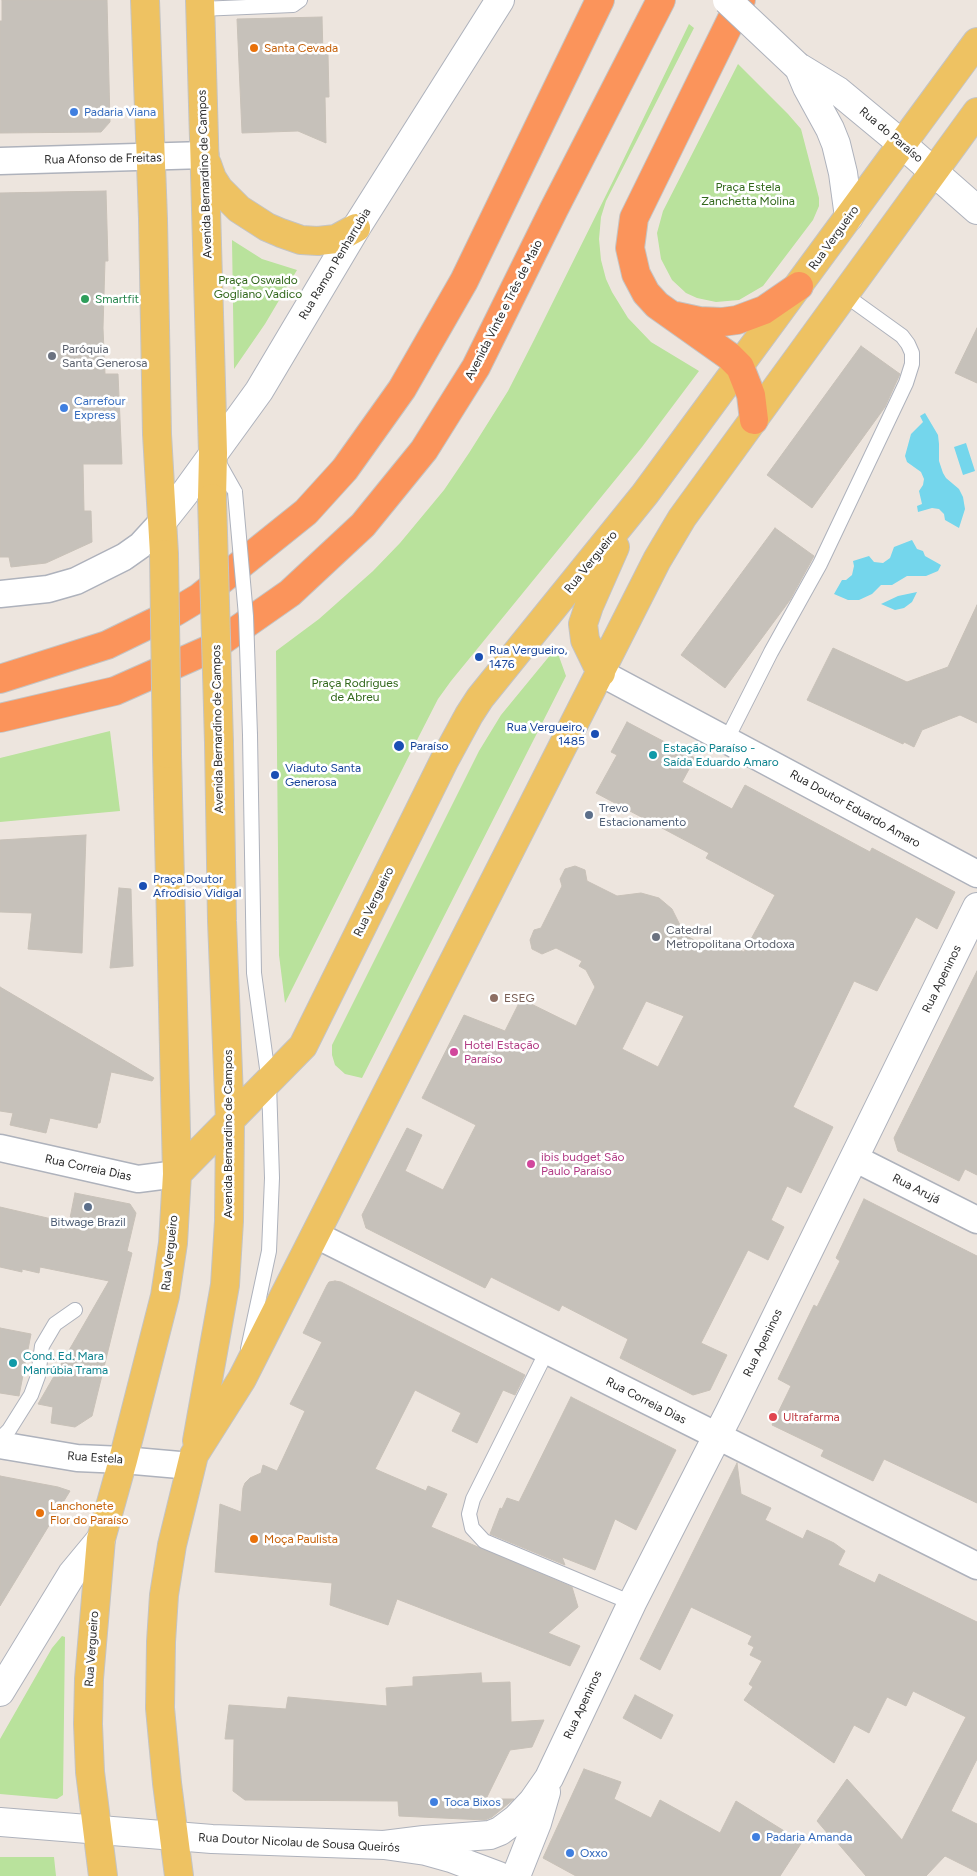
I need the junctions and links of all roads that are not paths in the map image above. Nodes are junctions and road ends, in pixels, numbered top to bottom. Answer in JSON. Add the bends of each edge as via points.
{"nodes":[{"id":1,"x":145,"y":0,"type":"edge"},
{"id":2,"x":300,"y":0,"type":"edge"},
{"id":3,"x":500,"y":0,"type":"edge"},
{"id":4,"x":600,"y":0,"type":"edge"},
{"id":5,"x":661,"y":0,"type":"edge"},
{"id":6,"x":727,"y":0,"type":"edge"},
{"id":7,"x":741,"y":0,"type":"edge"},
{"id":8,"x":200,"y":5,"type":"edge"},
{"id":9,"x":977,"y":42,"type":"edge"},
{"id":10,"x":798,"y":67,"type":"junction"},
{"id":11,"x":977,"y":112,"type":"edge"},
{"id":12,"x":902,"y":144,"type":"junction"},
{"id":13,"x":205,"y":155,"type":"junction"},
{"id":14,"x":151,"y":158,"type":"junction"},
{"id":15,"x":0,"y":161,"type":"edge"},
{"id":16,"x":934,"y":172,"type":"junction"},
{"id":17,"x":977,"y":210,"type":"edge"},
{"id":18,"x":849,"y":217,"type":"junction"},
{"id":19,"x":356,"y":228,"type":"junction"},
{"id":20,"x":799,"y":286,"type":"junction"},
{"id":21,"x":845,"y":295,"type":"junction"},
{"id":22,"x":670,"y":315,"type":"junction"},
{"id":23,"x":740,"y":367,"type":"junction"},
{"id":24,"x":754,"y":420,"type":"junction"},
{"id":25,"x":213,"y":453,"type":"junction"},
{"id":26,"x":223,"y":495,"type":"junction"},
{"id":27,"x":630,"y":514,"type":"junction"},
{"id":28,"x":162,"y":522,"type":"junction"},
{"id":29,"x":0,"y":594,"type":"edge"},
{"id":30,"x":601,"y":672,"type":"junction"},
{"id":31,"x":0,"y":678,"type":"edge"},
{"id":32,"x":0,"y":718,"type":"edge"},
{"id":33,"x":727,"y":739,"type":"junction"},
{"id":34,"x":977,"y":874,"type":"edge"},
{"id":35,"x":977,"y":907,"type":"edge"},
{"id":36,"x":269,"y":1083,"type":"junction"},
{"id":37,"x":230,"y":1122,"type":"junction"},
{"id":38,"x":0,"y":1148,"type":"edge"},
{"id":39,"x":854,"y":1158,"type":"junction"},
{"id":40,"x":177,"y":1174,"type":"junction"},
{"id":41,"x":977,"y":1220,"type":"edge"},
{"id":42,"x":316,"y":1235,"type":"junction"},
{"id":43,"x":75,"y":1310,"type":"dead end"},
{"id":44,"x":547,"y":1351,"type":"junction"},
{"id":45,"x":242,"y":1379,"type":"junction"},
{"id":46,"x":717,"y":1436,"type":"junction"},
{"id":47,"x":0,"y":1439,"type":"edge"},
{"id":48,"x":0,"y":1445,"type":"edge"},
{"id":49,"x":123,"y":1460,"type":"junction"},
{"id":50,"x":193,"y":1460,"type":"junction"},
{"id":51,"x":101,"y":1539,"type":"junction"},
{"id":52,"x":977,"y":1566,"type":"edge"},
{"id":53,"x":632,"y":1603,"type":"junction"},
{"id":54,"x":0,"y":1692,"type":"edge"},
{"id":55,"x":548,"y":1778,"type":"junction"},
{"id":56,"x":0,"y":1822,"type":"edge"},
{"id":57,"x":96,"y":1831,"type":"junction"},
{"id":58,"x":173,"y":1837,"type":"junction"},
{"id":59,"x":384,"y":1845,"type":"junction"},
{"id":60,"x":103,"y":1876,"type":"edge"},
{"id":61,"x":179,"y":1876,"type":"edge"},
{"id":62,"x":499,"y":1876,"type":"edge"},
{"id":63,"x":516,"y":1876,"type":"edge"}],
"edges":[{"from":1,"to":14,"type":"main road"},
{"from":2,"to":8,"type":"lane","via":[[293,5]]},
{"from":3,"to":19,"type":"street","name":"Rua Ramon Penharrubia"},
{"from":4,"to":31,"type":"highway","via":[[464,281],[402,390],[345,469],[306,512],[183,607],[107,645]]},
{"from":5,"to":32,"type":"highway","name":"Avenida Vinte e Três de Maio","via":[[476,368],[424,450],[363,525],[290,593],[210,649],[115,691]]},
{"from":6,"to":10,"type":"street","bridge":true},
{"from":7,"to":22,"type":"highway","via":[[634,218],[630,248],[636,274],[646,293]]},
{"from":8,"to":13,"type":"main road","name":"Avenida Bernardino de Campos"},
{"from":9,"to":12,"type":"main road","name":"Rua Vergueiro"},
{"from":10,"to":12,"type":"street","name":"Rua do Paraíso","via":[[838,91]]},
{"from":10,"to":18,"type":"street","via":[[836,144]]},
{"from":11,"to":16,"type":"main road"},
{"from":12,"to":16,"type":"street","name":"Rua do Paraíso"},
{"from":12,"to":18,"type":"main road","name":"Rua Vergueiro"},
{"from":13,"to":14,"type":"street","name":"Rua Afonso de Freitas"},
{"from":13,"to":19,"type":"main road","via":[[208,170],[219,189],[239,209],[267,227],[302,240],[318,241],[336,239]]},
{"from":13,"to":25,"type":"main road","name":"Avenida Bernardino de Campos"},
{"from":14,"to":15,"type":"street","name":"Rua Afonso de Freitas"},
{"from":14,"to":28,"type":"main road"},
{"from":16,"to":17,"type":"street","name":"Rua do Paraíso"},
{"from":16,"to":21,"type":"main road"},
{"from":18,"to":20,"type":"main road","name":"Rua Vergueiro"},
{"from":19,"to":25,"type":"street","name":"Rua Ramon Penharrubia","via":[[276,366]]},
{"from":20,"to":22,"type":"highway","via":[[764,310],[737,320],[698,321]]},
{"from":20,"to":23,"type":"main road","name":"Rua Vergueiro"},
{"from":21,"to":24,"type":"main road"},
{"from":21,"to":33,"type":"lane","via":[[902,336],[912,353],[912,364],[820,564]]},
{"from":22,"to":23,"type":"highway"},
{"from":23,"to":24,"type":"highway","via":[[751,395]]},
{"from":23,"to":27,"type":"main road","name":"Rua Vergueiro"},
{"from":24,"to":30,"type":"main road","via":[[682,518],[657,560]]},
{"from":25,"to":26,"type":"main road","name":"Avenida Bernardino de Campos"},
{"from":25,"to":28,"type":"street","name":"Rua Ramon Penharrubia"},
{"from":26,"to":36,"type":"lane","bridge":true,"via":[[246,616],[254,973]]},
{"from":26,"to":37,"type":"main road","name":"Avenida Bernardino de Campos","bridge":true,"via":[[219,743]]},
{"from":27,"to":30,"type":"main road","via":[[583,624],[589,651]]},
{"from":27,"to":36,"type":"main road","name":"Rua Vergueiro","via":[[469,714],[303,1046]]},
{"from":28,"to":29,"type":"street","via":[[141,545],[76,581],[48,590]]},
{"from":28,"to":40,"type":"main road","bridge":true},
{"from":30,"to":33,"type":"street","name":"Rua Doutor Eduardo Amaro"},
{"from":30,"to":42,"type":"main road"},
{"from":33,"to":34,"type":"street","name":"Rua Doutor Eduardo Amaro"},
{"from":35,"to":39,"type":"street","name":"Rua Apeninos"},
{"from":36,"to":37,"type":"main road","name":"Rua Vergueiro"},
{"from":36,"to":45,"type":"lane","via":[[270,1242]]},
{"from":37,"to":40,"type":"main road","name":"Rua Vergueiro"},
{"from":37,"to":50,"type":"main road","name":"Avenida Bernardino de Campos","via":[[225,1284]]},
{"from":38,"to":40,"type":"street","name":"Rua Correia Dias","via":[[138,1179]]},
{"from":39,"to":41,"type":"street","name":"Rua Arujá"},
{"from":39,"to":46,"type":"street","name":"Rua Apeninos"},
{"from":40,"to":49,"type":"main road","name":"Rua Vergueiro","via":[[173,1243],[165,1296]]},
{"from":42,"to":44,"type":"street","name":"Rua Correia Dias"},
{"from":42,"to":45,"type":"main road"},
{"from":43,"to":47,"type":"lane","via":[[55,1324],[42,1346],[38,1376],[31,1395]]},
{"from":44,"to":46,"type":"street","name":"Rua Correia Dias"},
{"from":44,"to":53,"type":"lane","via":[[472,1499],[469,1514],[472,1528],[484,1541]]},
{"from":45,"to":50,"type":"main road"},
{"from":46,"to":52,"type":"street","name":"Rua Correia Dias"},
{"from":46,"to":53,"type":"street","name":"Rua Apeninos"},
{"from":48,"to":49,"type":"street","name":"Rua Estela","via":[[76,1458]]},
{"from":49,"to":50,"type":"street","name":"Rua Estela"},
{"from":49,"to":51,"type":"main road","name":"Rua Vergueiro"},
{"from":50,"to":58,"type":"main road","via":[[171,1553],[161,1642],[160,1708]]},
{"from":51,"to":54,"type":"street","via":[[72,1574]]},
{"from":51,"to":57,"type":"main road","name":"Rua Vergueiro","via":[[88,1724]]},
{"from":53,"to":55,"type":"street","name":"Rua Apeninos"},
{"from":55,"to":59,"type":"street","name":"Rua Apeninos","via":[[533,1801],[500,1831],[490,1835]]},
{"from":55,"to":63,"type":"street","name":"Rua Apeninos","via":[[542,1810]]},
{"from":56,"to":57,"type":"street","name":"Rua Doutor Nicolau de Sousa Queirós"},
{"from":57,"to":58,"type":"street","name":"Rua Doutor Nicolau de Sousa Queirós"},
{"from":57,"to":60,"type":"main road","name":"Rua Vergueiro"},
{"from":58,"to":59,"type":"street","name":"Rua Doutor Nicolau de Sousa Queirós"},
{"from":58,"to":61,"type":"main road"},
{"from":59,"to":62,"type":"street","name":"Rua Doutor Nicolau de Sousa Queirós","via":[[452,1858]]}]}
